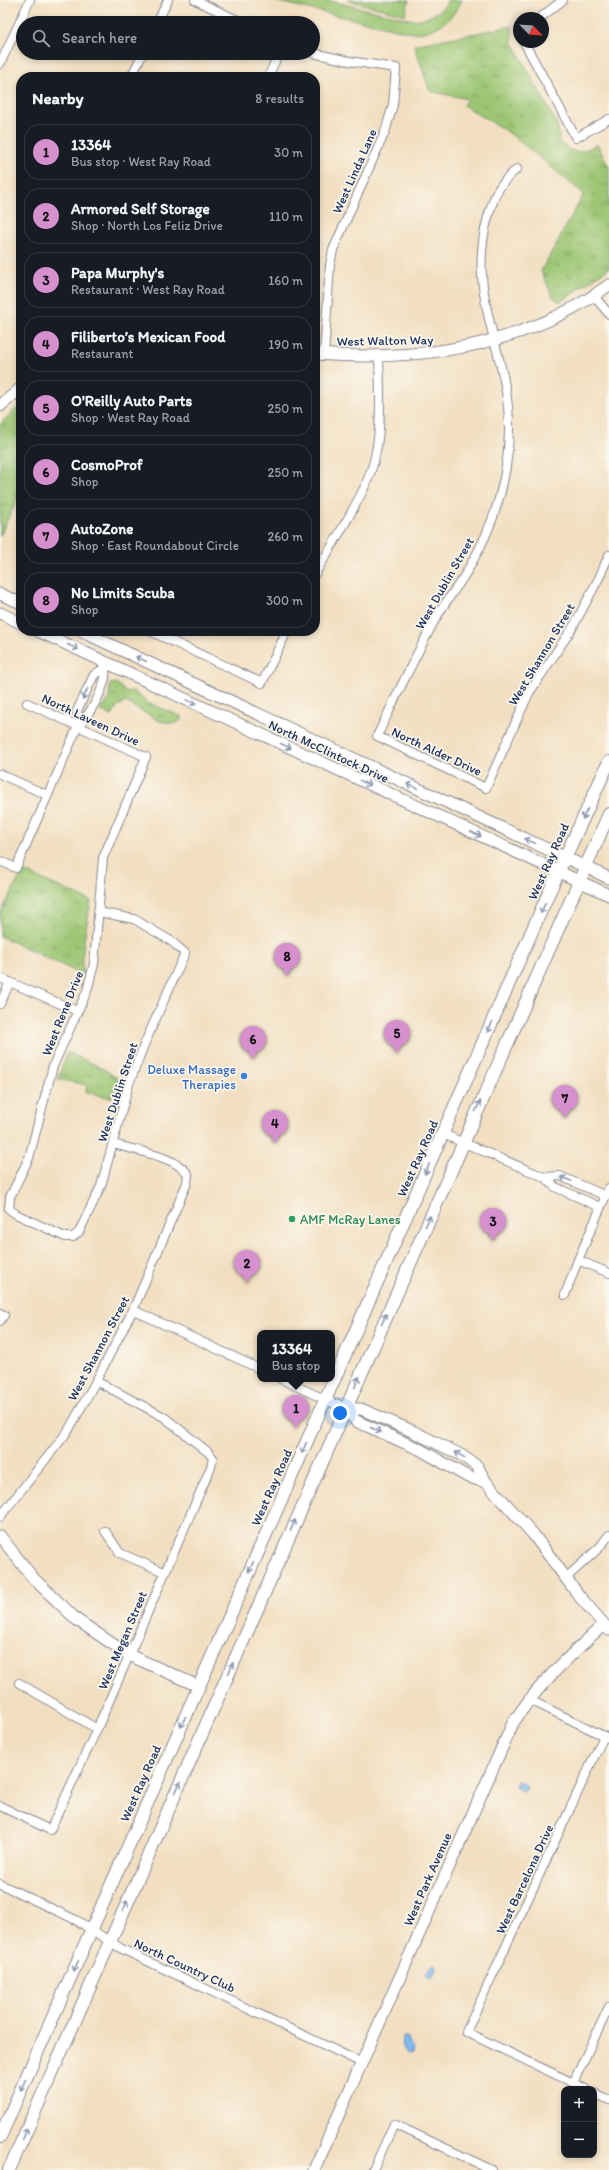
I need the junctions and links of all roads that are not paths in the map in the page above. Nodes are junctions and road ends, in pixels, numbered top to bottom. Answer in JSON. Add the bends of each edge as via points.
{"nodes":[{"id":1,"x":30,"y":0,"type":"edge"},
{"id":2,"x":168,"y":0,"type":"edge"},
{"id":3,"x":195,"y":0,"type":"edge"},
{"id":4,"x":563,"y":0,"type":"edge"},
{"id":5,"x":548,"y":12,"type":"edge"},
{"id":6,"x":22,"y":16,"type":"edge"},
{"id":7,"x":160,"y":16,"type":"edge"},
{"id":8,"x":229,"y":16,"type":"edge"},
{"id":9,"x":16,"y":30,"type":"edge"},
{"id":10,"x":527,"y":48,"type":"edge"},
{"id":11,"x":320,"y":55,"type":"edge"},
{"id":12,"x":140,"y":60,"type":"edge"},
{"id":13,"x":276,"y":60,"type":"edge"},
{"id":14,"x":0,"y":64,"type":"edge"},
{"id":15,"x":134,"y":72,"type":"edge"},
{"id":16,"x":270,"y":72,"type":"edge"},
{"id":17,"x":609,"y":119,"type":"edge"},
{"id":18,"x":517,"y":168,"type":"dead end"},
{"id":19,"x":609,"y":285,"type":"edge"},
{"id":20,"x":594,"y":296,"type":"junction"},
{"id":21,"x":609,"y":314,"type":"edge"},
{"id":22,"x":494,"y":341,"type":"junction"},
{"id":23,"x":320,"y":347,"type":"edge"},
{"id":24,"x":320,"y":355,"type":"edge"},
{"id":25,"x":379,"y":356,"type":"junction"},
{"id":26,"x":16,"y":392,"type":"edge"},
{"id":27,"x":0,"y":406,"type":"edge"},
{"id":28,"x":609,"y":555,"type":"edge"},
{"id":29,"x":320,"y":565,"type":"edge"},
{"id":30,"x":0,"y":594,"type":"edge"},
{"id":31,"x":16,"y":601,"type":"edge"},
{"id":32,"x":0,"y":614,"type":"edge"},
{"id":33,"x":16,"y":621,"type":"edge"},
{"id":34,"x":48,"y":636,"type":"edge"},
{"id":35,"x":92,"y":636,"type":"edge"},
{"id":36,"x":162,"y":636,"type":"edge"},
{"id":37,"x":285,"y":636,"type":"edge"},
{"id":38,"x":105,"y":665,"type":"junction"},
{"id":39,"x":27,"y":703,"type":"dead end"},
{"id":40,"x":78,"y":726,"type":"junction"},
{"id":41,"x":377,"y":736,"type":"joint"},
{"id":42,"x":146,"y":757,"type":"joint"},
{"id":43,"x":609,"y":762,"type":"edge"},
{"id":44,"x":0,"y":774,"type":"edge"},
{"id":45,"x":486,"y":788,"type":"joint"},
{"id":46,"x":47,"y":795,"type":"junction"},
{"id":47,"x":609,"y":814,"type":"edge"},
{"id":48,"x":565,"y":857,"type":"junction"},
{"id":49,"x":0,"y":860,"type":"edge"},
{"id":50,"x":585,"y":866,"type":"junction"},
{"id":51,"x":558,"y":872,"type":"junction"},
{"id":52,"x":609,"y":878,"type":"edge"},
{"id":53,"x":578,"y":881,"type":"junction"},
{"id":54,"x":609,"y":895,"type":"edge"},
{"id":55,"x":98,"y":912,"type":"junction"},
{"id":56,"x":0,"y":978,"type":"edge"},
{"id":57,"x":10,"y":982,"type":"junction"},
{"id":58,"x":0,"y":1004,"type":"edge"},
{"id":59,"x":78,"y":1011,"type":"junction"},
{"id":60,"x":443,"y":1134,"type":"junction"},
{"id":61,"x":463,"y":1142,"type":"junction"},
{"id":62,"x":113,"y":1144,"type":"junction"},
{"id":63,"x":544,"y":1177,"type":"junction"},
{"id":64,"x":607,"y":1192,"type":"edge"},
{"id":65,"x":600,"y":1207,"type":"junction"},
{"id":66,"x":73,"y":1237,"type":"joint"},
{"id":67,"x":578,"y":1260,"type":"junction"},
{"id":68,"x":609,"y":1273,"type":"edge"},
{"id":69,"x":565,"y":1295,"type":"dead end"},
{"id":70,"x":133,"y":1310,"type":"junction"},
{"id":71,"x":257,"y":1368,"type":"edge"},
{"id":72,"x":335,"y":1380,"type":"edge"},
{"id":73,"x":96,"y":1381,"type":"junction"},
{"id":74,"x":287,"y":1382,"type":"edge"},
{"id":75,"x":334,"y":1382,"type":"edge"},
{"id":76,"x":326,"y":1400,"type":"junction"},
{"id":77,"x":341,"y":1407,"type":"junction"},
{"id":78,"x":0,"y":1517,"type":"edge"},
{"id":79,"x":104,"y":1531,"type":"dead end"},
{"id":80,"x":609,"y":1535,"type":"edge"},
{"id":81,"x":0,"y":1536,"type":"edge"},
{"id":82,"x":164,"y":1572,"type":"junction"},
{"id":83,"x":566,"y":1578,"type":"junction"},
{"id":84,"x":606,"y":1627,"type":"edge"},
{"id":85,"x":129,"y":1655,"type":"junction"},
{"id":86,"x":19,"y":1682,"type":"dead end"},
{"id":87,"x":198,"y":1686,"type":"junction"},
{"id":88,"x":528,"y":1699,"type":"junction"},
{"id":89,"x":97,"y":1729,"type":"junction"},
{"id":90,"x":607,"y":1737,"type":"edge"},
{"id":91,"x":0,"y":1806,"type":"edge"},
{"id":92,"x":0,"y":1884,"type":"edge"},
{"id":93,"x":91,"y":1930,"type":"junction"},
{"id":94,"x":110,"y":1941,"type":"junction"},
{"id":95,"x":609,"y":2007,"type":"edge"},
{"id":96,"x":362,"y":2063,"type":"junction"},
{"id":97,"x":573,"y":2083,"type":"junction"},
{"id":98,"x":580,"y":2086,"type":"edge"},
{"id":99,"x":597,"y":2094,"type":"edge"},
{"id":100,"x":609,"y":2100,"type":"edge"},
{"id":101,"x":0,"y":2136,"type":"edge"},
{"id":102,"x":9,"y":2170,"type":"edge"},
{"id":103,"x":314,"y":2170,"type":"edge"},
{"id":104,"x":372,"y":2170,"type":"edge"},
{"id":105,"x":492,"y":2170,"type":"edge"}],
"edges":[{"from":1,"to":6,"type":"street"},
{"from":2,"to":7,"type":"street"},
{"from":3,"to":8,"type":"street"},
{"from":4,"to":5,"type":"street"},
{"from":9,"to":14,"type":"street"},
{"from":10,"to":17,"type":"street","via":[[576,138]]},
{"from":11,"to":23,"type":"street","name":"West Linda Lane","via":[[396,68],[393,105],[385,132],[333,250]]},
{"from":12,"to":15,"type":"street"},
{"from":13,"to":16,"type":"street"},
{"from":18,"to":22,"type":"street","name":"West Dublin Street","via":[[502,182],[493,199],[484,231],[480,266],[485,307]]},
{"from":19,"to":20,"type":"street","name":"West Walton Way"},
{"from":20,"to":21,"type":"street"},
{"from":20,"to":22,"type":"street","name":"West Walton Way","via":[[531,328]]},
{"from":22,"to":25,"type":"street","name":"West Walton Way","via":[[439,352]]},
{"from":22,"to":41,"type":"street","name":"West Dublin Street","via":[[507,395],[509,432],[504,480],[492,522],[470,566],[436,619]]},
{"from":24,"to":25,"type":"street","name":"West Walton Way"},
{"from":25,"to":29,"type":"street","via":[[378,444],[366,485]]},
{"from":26,"to":27,"type":"street"},
{"from":28,"to":45,"type":"street","name":"West Shannon Street","via":[[572,627],[529,693]]},
{"from":30,"to":31,"type":"street"},
{"from":32,"to":33,"type":"street"},
{"from":34,"to":38,"type":"street","name":"North McClintock Drive","one_way":true},
{"from":48,"to":35,"type":"street","name":"North McClintock Drive","one_way":true},
{"from":36,"to":37,"type":"street","via":[[262,683]]},
{"from":38,"to":40,"type":"street","via":[[102,686],[88,715]]},
{"from":38,"to":40,"type":"street","one_way":true,"via":[[94,675],[77,711]]},
{"from":38,"to":51,"type":"street","name":"North McClintock Drive","one_way":true},
{"from":39,"to":40,"type":"street","name":"North Laveen Drive"},
{"from":40,"to":42,"type":"street","name":"North Laveen Drive"},
{"from":40,"to":46,"type":"street"},
{"from":41,"to":45,"type":"street","name":"North Alder Drive"},
{"from":42,"to":55,"type":"street","name":"West Rene Drive","via":[[103,858]]},
{"from":43,"to":48,"type":"main road","name":"West Ray Road","one_way":true},
{"from":44,"to":46,"type":"street"},
{"from":46,"to":49,"type":"street","via":[[16,868]]},
{"from":47,"to":50,"type":"main road"},
{"from":48,"to":50,"type":"street","name":"North McClintock Drive"},
{"from":48,"to":51,"type":"main road","name":"West Ray Road"},
{"from":50,"to":52,"type":"street","name":"North McClintock Drive"},
{"from":50,"to":53,"type":"main road"},
{"from":51,"to":53,"type":"street","name":"North McClintock Drive"},
{"from":51,"to":60,"type":"main road","name":"West Ray Road","one_way":true},
{"from":53,"to":54,"type":"street","name":"North McClintock Drive"},
{"from":61,"to":53,"type":"main road","one_way":true},
{"from":55,"to":59,"type":"street","name":"West Rene Drive","via":[[94,964],[87,991]]},
{"from":55,"to":62,"type":"street","name":"West Dublin Street","via":[[134,919],[171,941],[185,953],[144,1044],[129,1084]]},
{"from":56,"to":57,"type":"street"},
{"from":57,"to":58,"type":"street"},
{"from":57,"to":59,"type":"street"},
{"from":59,"to":66,"type":"street","name":"West Rene Drive","via":[[53,1066],[29,1158],[10,1197],[10,1209],[16,1214],[65,1237]]},
{"from":60,"to":61,"type":"street"},
{"from":60,"to":72,"type":"main road","name":"West Ray Road","one_way":true},
{"from":61,"to":63,"type":"street"},
{"from":77,"to":61,"type":"main road","one_way":true},
{"from":62,"to":66,"type":"street","name":"West Dublin Street","via":[[101,1186],[79,1232]]},
{"from":62,"to":70,"type":"street","name":"West Shannon Street","via":[[166,1159],[183,1166],[188,1174],[188,1183]]},
{"from":64,"to":63,"type":"street","one_way":true,"via":[[560,1176]]},
{"from":63,"to":65,"type":"street","via":[[555,1187]]},
{"from":64,"to":65,"type":"street"},
{"from":65,"to":67,"type":"street"},
{"from":67,"to":68,"type":"street"},
{"from":67,"to":69,"type":"street"},
{"from":70,"to":71,"type":"street"},
{"from":70,"to":73,"type":"street","name":"West Shannon Street"},
{"from":73,"to":78,"type":"street","name":"West Shannon Street","via":[[68,1431]]},
{"from":73,"to":82,"type":"street","name":"West Megan Street","via":[[164,1417],[213,1458]]},
{"from":74,"to":76,"type":"street"},
{"from":75,"to":76,"type":"main road","name":"West Ray Road","one_way":true},
{"from":76,"to":77,"type":"street"},
{"from":76,"to":87,"type":"main road","name":"West Ray Road","one_way":true},
{"from":77,"to":83,"type":"street","via":[[356,1421],[421,1450],[468,1477],[486,1482],[533,1534]]},
{"from":94,"to":77,"type":"main road","one_way":true},
{"from":79,"to":82,"type":"street","via":[[120,1553]]},
{"from":80,"to":83,"type":"street","via":[[600,1547]]},
{"from":81,"to":85,"type":"street","via":[[33,1578],[77,1620]]},
{"from":82,"to":85,"type":"street","name":"West Megan Street"},
{"from":83,"to":84,"type":"street"},
{"from":84,"to":88,"type":"street","name":"West Park Avenue","via":[[542,1683]]},
{"from":85,"to":87,"type":"street"},
{"from":85,"to":89,"type":"street","name":"West Megan Street"},
{"from":86,"to":89,"type":"street"},
{"from":87,"to":93,"type":"main road","name":"West Ray Road","one_way":true},
{"from":88,"to":90,"type":"street"},
{"from":88,"to":96,"type":"street","name":"West Park Avenue","via":[[501,1747]]},
{"from":89,"to":91,"type":"street","name":"West Megan Street","via":[[50,1830]]},
{"from":90,"to":97,"type":"street","name":"West Barcelona Drive","via":[[466,2032]]},
{"from":92,"to":93,"type":"street","name":"North Country Club","via":[[76,1920]]},
{"from":93,"to":94,"type":"street","name":"North Country Club"},
{"from":93,"to":101,"type":"main road","name":"West Ray Road","one_way":true},
{"from":94,"to":96,"type":"street","name":"North Country Club"},
{"from":102,"to":94,"type":"main road","one_way":true},
{"from":95,"to":97,"type":"street"},
{"from":96,"to":103,"type":"street","name":"West Park Avenue"},
{"from":97,"to":98,"type":"street"},
{"from":99,"to":100,"type":"street"},
{"from":104,"to":105,"type":"street","via":[[394,2124]]}]}
